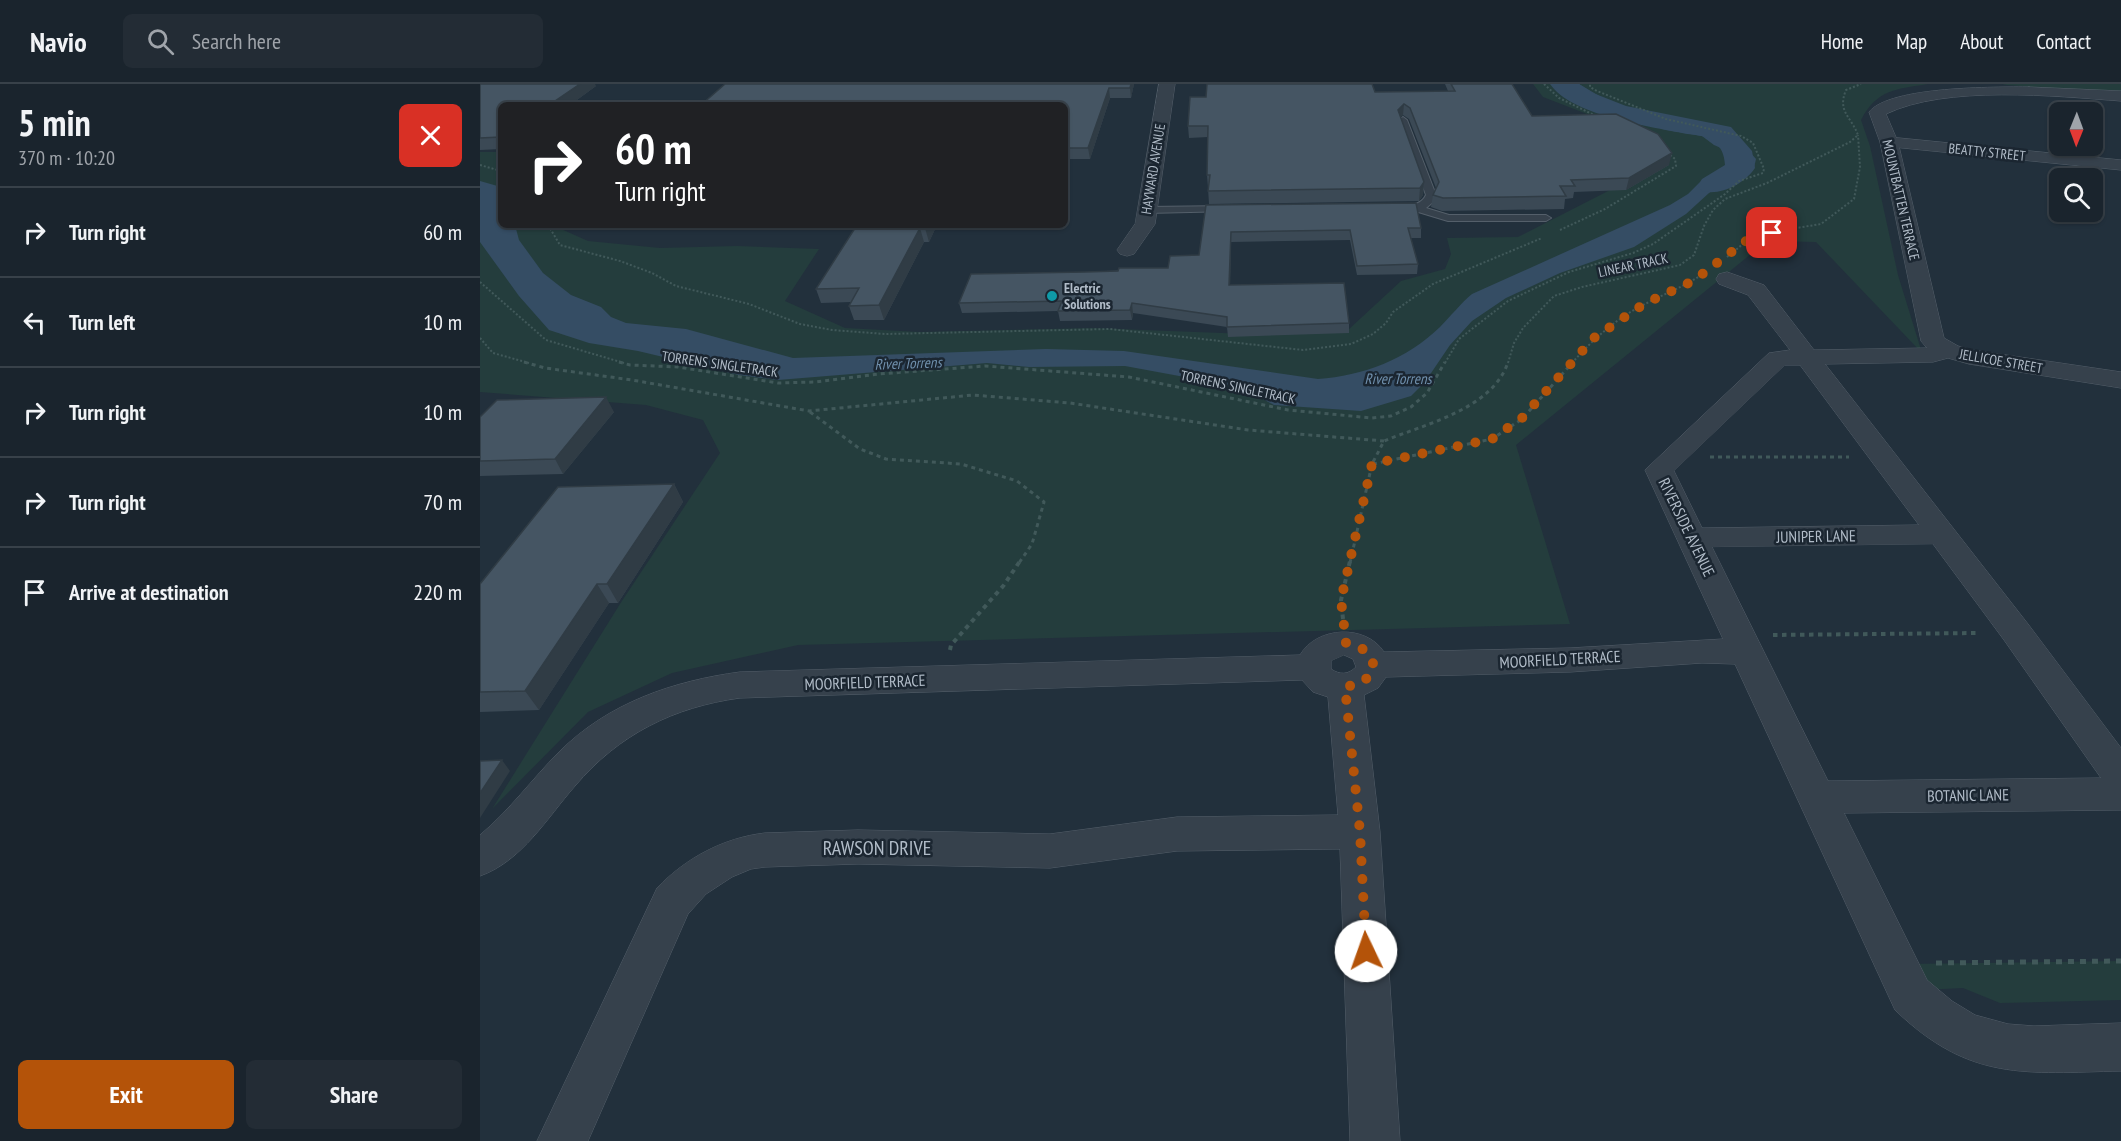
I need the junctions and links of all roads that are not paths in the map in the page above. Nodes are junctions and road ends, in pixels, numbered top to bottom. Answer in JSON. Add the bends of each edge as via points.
{"nodes":[{"id":1,"x":1167,"y":84,"type":"edge"},
{"id":2,"x":2121,"y":96,"type":"edge"},
{"id":3,"x":1403,"y":120,"type":"edge"},
{"id":4,"x":1889,"y":142,"type":"junction"},
{"id":5,"x":2121,"y":165,"type":"edge"},
{"id":6,"x":1414,"y":207,"type":"junction"},
{"id":7,"x":1377,"y":208,"type":"edge"},
{"id":8,"x":1239,"y":209,"type":"edge"},
{"id":9,"x":1147,"y":210,"type":"junction"},
{"id":10,"x":1546,"y":218,"type":"edge"},
{"id":11,"x":1127,"y":250,"type":"dead end"},
{"id":12,"x":1721,"y":269,"type":"road end"},
{"id":13,"x":1948,"y":351,"type":"junction"},
{"id":14,"x":1810,"y":358,"type":"junction"},
{"id":15,"x":2121,"y":380,"type":"edge"},
{"id":16,"x":1941,"y":534,"type":"junction"},
{"id":17,"x":1692,"y":538,"type":"junction"},
{"id":18,"x":1346,"y":643,"type":"road end"},
{"id":19,"x":1743,"y":643,"type":"junction"},
{"id":20,"x":1343,"y":673,"type":"junction"},
{"id":21,"x":2121,"y":777,"type":"edge"},
{"id":22,"x":2121,"y":794,"type":"edge"},
{"id":23,"x":1815,"y":797,"type":"junction"},
{"id":24,"x":1360,"y":832,"type":"junction"},
{"id":25,"x":480,"y":858,"type":"edge"},
{"id":26,"x":2121,"y":1047,"type":"edge"},
{"id":27,"x":562,"y":1141,"type":"edge"},
{"id":28,"x":1375,"y":1141,"type":"edge"}],
"edges":[{"from":1,"to":9,"type":"street","name":"HAYWARD AVENUE"},
{"from":2,"to":4,"type":"street","name":"MOUNTBATTEN TERRACE","via":[[1998,85],[1938,86],[1911,91],[1893,97],[1877,112]]},
{"from":3,"to":6,"type":"lane","via":[[1431,195],[1426,205]]},
{"from":4,"to":5,"type":"street","name":"BEATTY STREET"},
{"from":4,"to":13,"type":"street","name":"MOUNTBATTEN TERRACE","via":[[1930,335]]},
{"from":6,"to":7,"type":"lane"},
{"from":6,"to":10,"type":"lane","via":[[1448,218]]},
{"from":8,"to":9,"type":"lane"},
{"from":9,"to":11,"type":"street","name":"HAYWARD AVENUE","via":[[1144,224]]},
{"from":12,"to":14,"type":"street","via":[[1756,290]]},
{"from":13,"to":14,"type":"street","name":"JELLICOE STREET","via":[[1933,355]]},
{"from":13,"to":15,"type":"street","name":"JELLICOE STREET","via":[[1981,360]]},
{"from":14,"to":16,"type":"street"},
{"from":14,"to":17,"type":"street","name":"RIVERSIDE AVENUE","via":[[1778,358],[1659,470]]},
{"from":16,"to":17,"type":"street","name":"JUNIPER LANE"},
{"from":16,"to":21,"type":"street"},
{"from":17,"to":19,"type":"street","name":"RIVERSIDE AVENUE"},
{"from":18,"to":20,"type":"street","via":[[1332,644],[1313,657]]},
{"from":19,"to":20,"type":"street","name":"MOORFIELD TERRACE","via":[[1702,651]]},
{"from":19,"to":23,"type":"street","name":"RIVERSIDE AVENUE"},
{"from":20,"to":24,"type":"street"},
{"from":20,"to":25,"type":"street","name":"MOORFIELD TERRACE","via":[[941,679],[740,685],[705,690],[662,704],[620,725],[590,746],[515,829]]},
{"from":22,"to":23,"type":"street","name":"BOTANIC LANE"},
{"from":23,"to":26,"type":"street","name":"RIVERSIDE AVENUE","via":[[1894,964],[1923,1009],[1946,1027],[1992,1046]]},
{"from":24,"to":27,"type":"street","name":"RAWSON DRIVE","via":[[1177,834],[1050,851],[858,847],[765,850],[731,858],[702,872],[672,901]]},
{"from":24,"to":28,"type":"street"}]}
